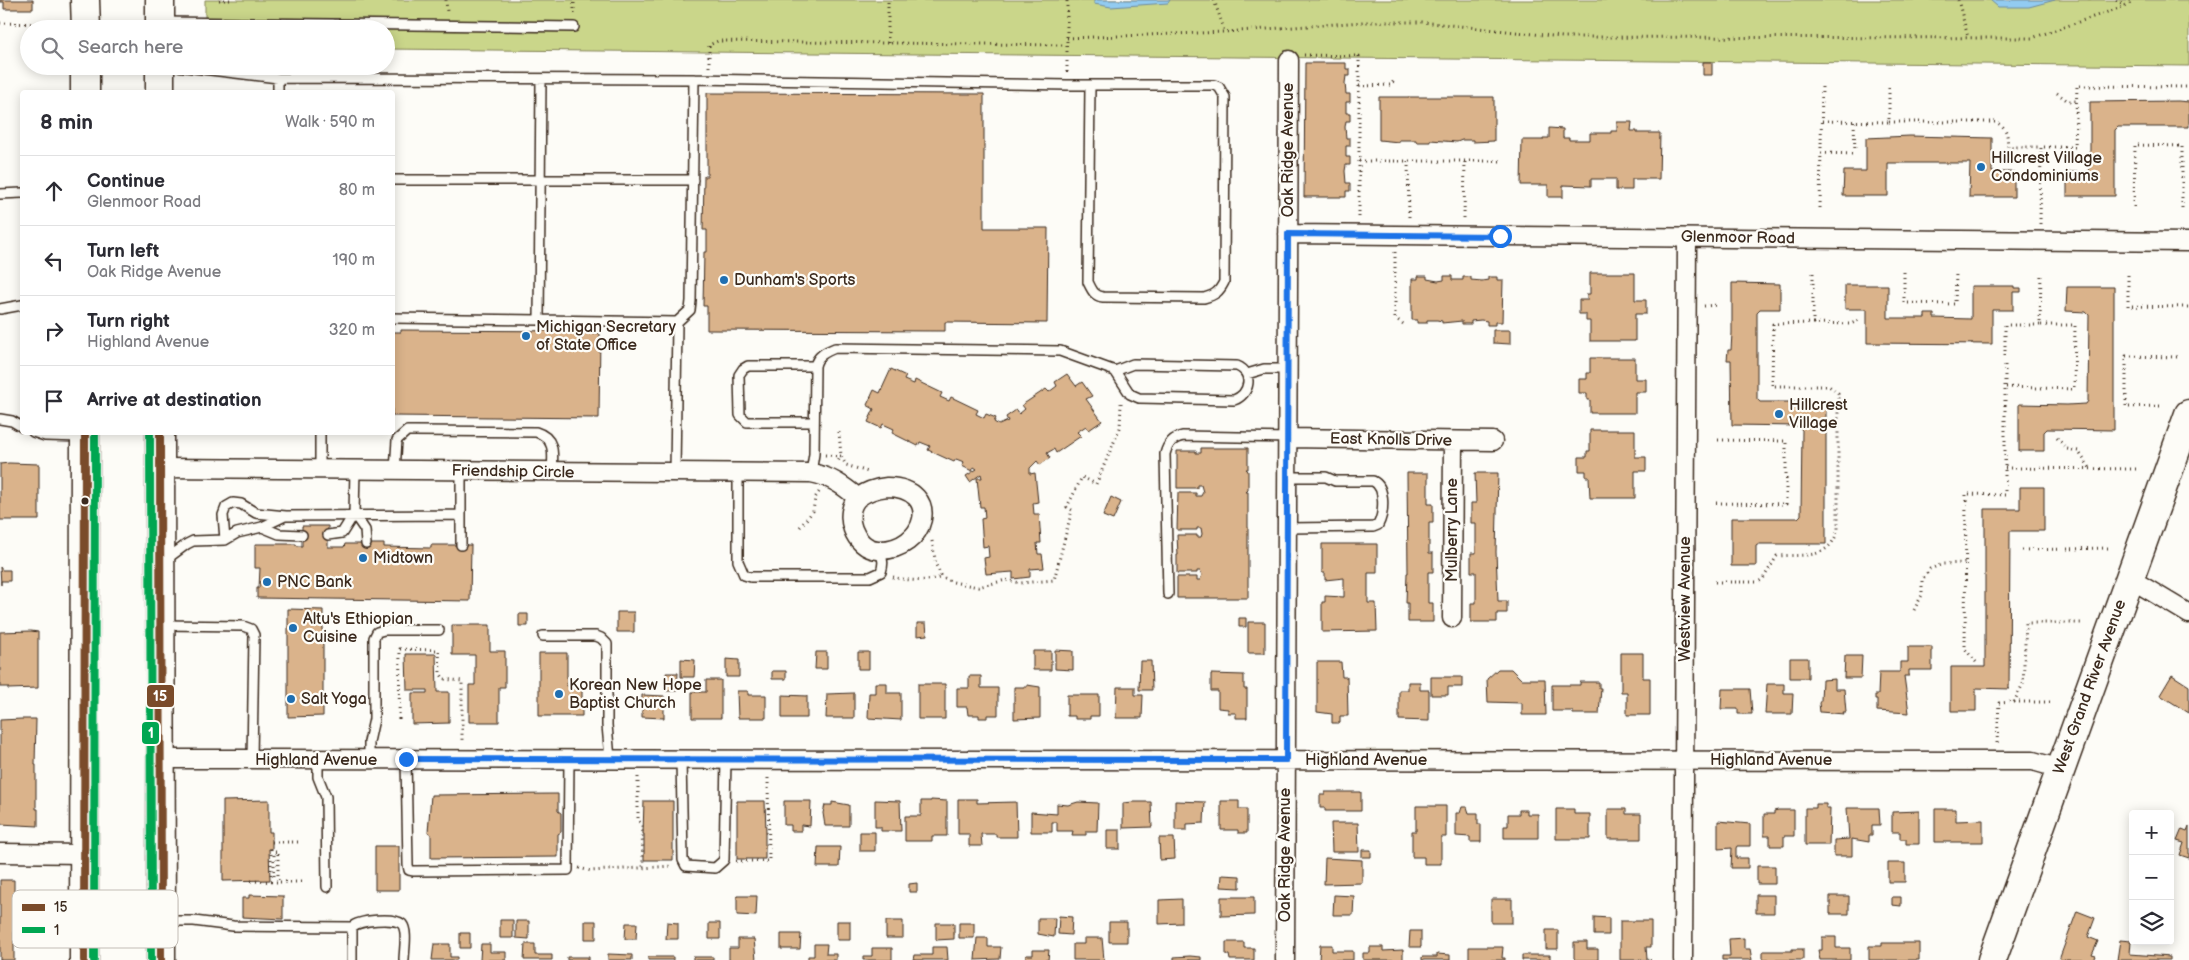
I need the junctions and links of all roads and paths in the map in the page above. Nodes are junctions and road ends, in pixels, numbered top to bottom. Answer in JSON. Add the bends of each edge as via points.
{"nodes":[{"id":1,"x":220,"y":0,"type":"edge"},
{"id":2,"x":231,"y":0,"type":"edge"},
{"id":3,"x":446,"y":0,"type":"edge"},
{"id":4,"x":888,"y":0,"type":"edge"},
{"id":5,"x":1067,"y":0,"type":"edge"},
{"id":6,"x":1214,"y":0,"type":"edge"},
{"id":7,"x":1958,"y":0,"type":"edge"},
{"id":8,"x":2116,"y":0,"type":"edge"},
{"id":9,"x":2133,"y":0,"type":"edge"},
{"id":10,"x":2125,"y":6,"type":"junction"},
{"id":11,"x":447,"y":12,"type":"dead end"},
{"id":12,"x":160,"y":17,"type":"edge"},
{"id":13,"x":284,"y":20,"type":"edge"},
{"id":14,"x":0,"y":23,"type":"edge"},
{"id":15,"x":20,"y":23,"type":"edge"},
{"id":16,"x":395,"y":23,"type":"edge"},
{"id":17,"x":574,"y":27,"type":"dead end"},
{"id":18,"x":1225,"y":32,"type":"junction"},
{"id":19,"x":1968,"y":37,"type":"junction"},
{"id":20,"x":1067,"y":38,"type":"junction"},
{"id":21,"x":888,"y":43,"type":"junction"},
{"id":22,"x":1066,"y":46,"type":"junction"},
{"id":23,"x":1295,"y":57,"type":"joint"},
{"id":24,"x":85,"y":75,"type":"edge"},
{"id":25,"x":160,"y":75,"type":"edge"},
{"id":26,"x":253,"y":75,"type":"edge"},
{"id":27,"x":278,"y":78,"type":"junction"},
{"id":28,"x":694,"y":78,"type":"junction"},
{"id":29,"x":542,"y":79,"type":"junction"},
{"id":30,"x":709,"y":79,"type":"junction"},
{"id":31,"x":1396,"y":79,"type":"dead end"},
{"id":32,"x":1067,"y":85,"type":"junction"},
{"id":33,"x":1090,"y":85,"type":"junction"},
{"id":34,"x":1359,"y":86,"type":"junction"},
{"id":35,"x":1822,"y":86,"type":"dead end"},
{"id":36,"x":2189,"y":87,"type":"edge"},
{"id":37,"x":1889,"y":88,"type":"dead end"},
{"id":38,"x":85,"y":90,"type":"edge"},
{"id":39,"x":160,"y":90,"type":"edge"},
{"id":40,"x":278,"y":90,"type":"edge"},
{"id":41,"x":2058,"y":93,"type":"dead end"},
{"id":42,"x":2076,"y":101,"type":"junction"},
{"id":43,"x":1822,"y":121,"type":"junction"},
{"id":44,"x":1854,"y":122,"type":"junction"},
{"id":45,"x":1889,"y":122,"type":"junction"},
{"id":46,"x":2041,"y":147,"type":"junction"},
{"id":47,"x":1821,"y":152,"type":"junction"},
{"id":48,"x":1359,"y":160,"type":"junction"},
{"id":49,"x":1408,"y":161,"type":"junction"},
{"id":50,"x":1465,"y":161,"type":"junction"},
{"id":51,"x":1502,"y":161,"type":"dead end"},
{"id":52,"x":395,"y":180,"type":"edge"},
{"id":53,"x":693,"y":180,"type":"junction"},
{"id":54,"x":540,"y":181,"type":"junction"},
{"id":55,"x":20,"y":193,"type":"edge"},
{"id":56,"x":0,"y":194,"type":"edge"},
{"id":57,"x":2134,"y":207,"type":"dead end"},
{"id":58,"x":1820,"y":208,"type":"dead end"},
{"id":59,"x":2182,"y":208,"type":"dead end"},
{"id":60,"x":1359,"y":220,"type":"dead end"},
{"id":61,"x":1409,"y":221,"type":"dead end"},
{"id":62,"x":1464,"y":222,"type":"dead end"},
{"id":63,"x":1288,"y":234,"type":"junction"},
{"id":64,"x":1687,"y":238,"type":"junction"},
{"id":65,"x":2040,"y":241,"type":"junction"},
{"id":66,"x":2189,"y":242,"type":"edge"},
{"id":67,"x":1395,"y":248,"type":"dead end"},
{"id":68,"x":1813,"y":270,"type":"dead end"},
{"id":69,"x":1904,"y":272,"type":"dead end"},
{"id":70,"x":2041,"y":272,"type":"dead end"},
{"id":71,"x":1956,"y":273,"type":"dead end"},
{"id":72,"x":2128,"y":275,"type":"dead end"},
{"id":73,"x":20,"y":305,"type":"edge"},
{"id":74,"x":2189,"y":307,"type":"edge"},
{"id":75,"x":0,"y":309,"type":"edge"},
{"id":76,"x":395,"y":318,"type":"edge"},
{"id":77,"x":539,"y":320,"type":"junction"},
{"id":78,"x":1859,"y":320,"type":"dead end"},
{"id":79,"x":677,"y":322,"type":"junction"},
{"id":80,"x":1813,"y":323,"type":"junction"},
{"id":81,"x":2040,"y":325,"type":"junction"},
{"id":82,"x":1406,"y":326,"type":"dead end"},
{"id":83,"x":2178,"y":357,"type":"dead end"},
{"id":84,"x":815,"y":366,"type":"junction"},
{"id":85,"x":1288,"y":368,"type":"junction"},
{"id":86,"x":1115,"y":372,"type":"junction"},
{"id":87,"x":1247,"y":374,"type":"junction"},
{"id":88,"x":2006,"y":387,"type":"junction"},
{"id":89,"x":1130,"y":394,"type":"junction"},
{"id":90,"x":2160,"y":406,"type":"dead end"},
{"id":91,"x":2189,"y":414,"type":"edge"},
{"id":92,"x":0,"y":419,"type":"edge"},
{"id":93,"x":814,"y":422,"type":"junction"},
{"id":94,"x":20,"y":426,"type":"edge"},
{"id":95,"x":839,"y":432,"type":"dead end"},
{"id":96,"x":42,"y":435,"type":"edge"},
{"id":97,"x":85,"y":435,"type":"edge"},
{"id":98,"x":160,"y":435,"type":"edge"},
{"id":99,"x":322,"y":435,"type":"edge"},
{"id":100,"x":1288,"y":438,"type":"junction"},
{"id":101,"x":2057,"y":438,"type":"dead end"},
{"id":102,"x":1717,"y":440,"type":"dead end"},
{"id":103,"x":1453,"y":441,"type":"junction"},
{"id":104,"x":1493,"y":441,"type":"dead end"},
{"id":105,"x":160,"y":468,"type":"junction"},
{"id":106,"x":2005,"y":468,"type":"junction"},
{"id":107,"x":2090,"y":468,"type":"junction"},
{"id":108,"x":2138,"y":468,"type":"dead end"},
{"id":109,"x":320,"y":470,"type":"junction"},
{"id":110,"x":355,"y":470,"type":"junction"},
{"id":111,"x":395,"y":471,"type":"junction"},
{"id":112,"x":461,"y":471,"type":"junction"},
{"id":113,"x":876,"y":471,"type":"dead end"},
{"id":114,"x":552,"y":472,"type":"junction"},
{"id":115,"x":675,"y":473,"type":"junction"},
{"id":116,"x":811,"y":473,"type":"junction"},
{"id":117,"x":738,"y":474,"type":"junction"},
{"id":118,"x":1288,"y":476,"type":"junction"},
{"id":119,"x":858,"y":498,"type":"junction"},
{"id":120,"x":1716,"y":503,"type":"dead end"},
{"id":121,"x":354,"y":514,"type":"junction"},
{"id":122,"x":460,"y":515,"type":"junction"},
{"id":123,"x":286,"y":516,"type":"junction"},
{"id":124,"x":262,"y":527,"type":"junction"},
{"id":125,"x":1288,"y":528,"type":"junction"},
{"id":126,"x":302,"y":535,"type":"dead end"},
{"id":127,"x":328,"y":535,"type":"dead end"},
{"id":128,"x":932,"y":539,"type":"dead end"},
{"id":129,"x":225,"y":540,"type":"junction"},
{"id":130,"x":366,"y":544,"type":"dead end"},
{"id":131,"x":460,"y":545,"type":"dead end"},
{"id":132,"x":2108,"y":548,"type":"dead end"},
{"id":133,"x":875,"y":550,"type":"junction"},
{"id":134,"x":2022,"y":550,"type":"dead end"},
{"id":135,"x":1966,"y":563,"type":"junction"},
{"id":136,"x":160,"y":564,"type":"junction"},
{"id":137,"x":881,"y":572,"type":"junction"},
{"id":138,"x":942,"y":576,"type":"junction"},
{"id":139,"x":2130,"y":578,"type":"junction"},
{"id":140,"x":1715,"y":582,"type":"dead end"},
{"id":141,"x":1168,"y":594,"type":"dead end"},
{"id":142,"x":1914,"y":610,"type":"dead end"},
{"id":143,"x":2189,"y":614,"type":"edge"},
{"id":144,"x":1452,"y":618,"type":"dead end"},
{"id":145,"x":2081,"y":623,"type":"dead end"},
{"id":146,"x":161,"y":625,"type":"junction"},
{"id":147,"x":440,"y":630,"type":"dead end"},
{"id":148,"x":543,"y":636,"type":"dead end"},
{"id":149,"x":1976,"y":662,"type":"dead end"},
{"id":150,"x":2014,"y":702,"type":"junction"},
{"id":151,"x":2052,"y":702,"type":"dead end"},
{"id":152,"x":399,"y":719,"type":"dead end"},
{"id":153,"x":462,"y":742,"type":"dead end"},
{"id":154,"x":1997,"y":743,"type":"dead end"},
{"id":155,"x":160,"y":759,"type":"junction"},
{"id":156,"x":406,"y":759,"type":"junction"},
{"id":157,"x":569,"y":759,"type":"junction"},
{"id":158,"x":610,"y":759,"type":"junction"},
{"id":159,"x":682,"y":759,"type":"junction"},
{"id":160,"x":726,"y":759,"type":"junction"},
{"id":161,"x":252,"y":760,"type":"junction"},
{"id":162,"x":318,"y":760,"type":"junction"},
{"id":163,"x":369,"y":760,"type":"junction"},
{"id":164,"x":1286,"y":760,"type":"junction"},
{"id":165,"x":1684,"y":760,"type":"junction"},
{"id":166,"x":2061,"y":769,"type":"junction"},
{"id":167,"x":638,"y":777,"type":"dead end"},
{"id":168,"x":768,"y":778,"type":"dead end"},
{"id":169,"x":272,"y":842,"type":"dead end"},
{"id":170,"x":302,"y":842,"type":"dead end"},
{"id":171,"x":271,"y":849,"type":"dead end"},
{"id":172,"x":0,"y":853,"type":"edge"},
{"id":173,"x":83,"y":854,"type":"junction"},
{"id":174,"x":734,"y":861,"type":"dead end"},
{"id":175,"x":569,"y":865,"type":"junction"},
{"id":176,"x":686,"y":866,"type":"junction"},
{"id":177,"x":642,"y":867,"type":"junction"},
{"id":178,"x":251,"y":881,"type":"dead end"},
{"id":179,"x":278,"y":882,"type":"junction"},
{"id":180,"x":301,"y":882,"type":"dead end"},
{"id":181,"x":327,"y":887,"type":"dead end"},
{"id":182,"x":83,"y":890,"type":"edge"},
{"id":183,"x":161,"y":890,"type":"edge"},
{"id":184,"x":178,"y":921,"type":"edge"},
{"id":185,"x":352,"y":927,"type":"junction"},
{"id":186,"x":352,"y":960,"type":"edge"},
{"id":187,"x":404,"y":960,"type":"edge"},
{"id":188,"x":1285,"y":960,"type":"edge"},
{"id":189,"x":1683,"y":960,"type":"edge"},
{"id":190,"x":1992,"y":960,"type":"edge"}],
"edges":[{"from":1,"to":2,"type":"path"},
{"from":3,"to":11,"type":"path"},
{"from":4,"to":21,"type":"path"},
{"from":5,"to":20,"type":"path"},
{"from":6,"to":18,"type":"path"},
{"from":7,"to":19,"type":"path"},
{"from":8,"to":10,"type":"path"},
{"from":9,"to":10,"type":"path"},
{"from":10,"to":19,"type":"path","via":[[2032,38]]},
{"from":12,"to":13,"type":"lane"},
{"from":14,"to":15,"type":"path"},
{"from":16,"to":17,"type":"lane"},
{"from":18,"to":19,"type":"path","via":[[1363,22],[1422,22],[1562,37]]},
{"from":18,"to":20,"type":"path"},
{"from":20,"to":22,"type":"path"},
{"from":21,"to":22,"type":"path"},
{"from":21,"to":30,"type":"path","via":[[718,41],[709,45]]},
{"from":22,"to":32,"type":"path"},
{"from":23,"to":34,"type":"path","via":[[1359,56]]},
{"from":23,"to":63,"type":"street","name":"Oak Ridge Avenue"},
{"from":24,"to":38,"type":"main road"},
{"from":25,"to":39,"type":"main road"},
{"from":26,"to":27,"type":"lane"},
{"from":27,"to":29,"type":"lane"},
{"from":27,"to":40,"type":"lane"},
{"from":28,"to":29,"type":"lane"},
{"from":28,"to":30,"type":"lane"},
{"from":28,"to":53,"type":"lane"},
{"from":29,"to":54,"type":"lane"},
{"from":30,"to":32,"type":"lane"},
{"from":31,"to":34,"type":"path","via":[[1391,85]]},
{"from":32,"to":33,"type":"lane"},
{"from":33,"to":33,"type":"lane","via":[[1214,85],[1226,97],[1224,282],[1214,295],[1204,298],[1103,297],[1092,290],[1088,282]]},
{"from":34,"to":48,"type":"path"},
{"from":35,"to":43,"type":"path"},
{"from":36,"to":42,"type":"path","via":[[2077,86]]},
{"from":37,"to":45,"type":"path"},
{"from":41,"to":42,"type":"path","via":[[2068,101]]},
{"from":42,"to":46,"type":"path","via":[[2075,147]]},
{"from":43,"to":44,"type":"path"},
{"from":43,"to":47,"type":"path"},
{"from":44,"to":45,"type":"path"},
{"from":44,"to":47,"type":"path","via":[[1855,154]]},
{"from":45,"to":46,"type":"path","via":[[1995,122],[2007,131],[2008,147]]},
{"from":46,"to":65,"type":"path"},
{"from":47,"to":58,"type":"path"},
{"from":48,"to":49,"type":"path"},
{"from":48,"to":60,"type":"path"},
{"from":49,"to":50,"type":"path"},
{"from":49,"to":61,"type":"path"},
{"from":50,"to":51,"type":"path"},
{"from":50,"to":62,"type":"path"},
{"from":52,"to":54,"type":"lane"},
{"from":53,"to":54,"type":"lane"},
{"from":53,"to":79,"type":"lane","via":[[690,310]]},
{"from":54,"to":77,"type":"lane"},
{"from":55,"to":56,"type":"lane"},
{"from":57,"to":59,"type":"path","via":[[2135,145],[2182,146]]},
{"from":63,"to":64,"type":"street","name":"Glenmoor Road"},
{"from":63,"to":85,"type":"street","name":"Oak Ridge Avenue"},
{"from":64,"to":65,"type":"street","name":"Glenmoor Road"},
{"from":64,"to":165,"type":"street","name":"Westview Avenue"},
{"from":65,"to":66,"type":"street","name":"Glenmoor Road"},
{"from":67,"to":82,"type":"path","via":[[1394,318]]},
{"from":68,"to":80,"type":"path"},
{"from":69,"to":71,"type":"path","via":[[1904,303],[1956,304]]},
{"from":70,"to":81,"type":"path"},
{"from":72,"to":74,"type":"path","via":[[2128,306]]},
{"from":73,"to":75,"type":"lane"},
{"from":76,"to":77,"type":"lane"},
{"from":77,"to":79,"type":"lane"},
{"from":78,"to":80,"type":"path","via":[[1851,324]]},
{"from":79,"to":115,"type":"lane"},
{"from":80,"to":140,"type":"path","via":[[1772,324],[1772,386],[1829,386],[1838,393],[1838,530],[1833,543],[1824,552],[1777,556],[1758,582]]},
{"from":81,"to":88,"type":"path","via":[[2005,325]]},
{"from":81,"to":88,"type":"path","via":[[2075,325],[2074,389]]},
{"from":83,"to":90,"type":"path","via":[[2126,356],[2126,407]]},
{"from":84,"to":86,"type":"lane","via":[[816,360],[835,348],[1006,349],[1060,351]]},
{"from":84,"to":93,"type":"lane"},
{"from":84,"to":93,"type":"lane","via":[[748,366],[739,375],[740,416],[747,422]]},
{"from":85,"to":87,"type":"lane"},
{"from":85,"to":100,"type":"street","name":"Oak Ridge Avenue"},
{"from":86,"to":87,"type":"lane","via":[[1133,364],[1237,366],[1244,368]]},
{"from":86,"to":89,"type":"lane"},
{"from":87,"to":89,"type":"lane","via":[[1248,388],[1234,400],[1139,398]]},
{"from":88,"to":106,"type":"path"},
{"from":89,"to":138,"type":"path","via":[[1121,401],[1120,428],[1096,484],[1082,478],[1067,507],[1072,510],[1054,580],[1022,583],[1006,580],[978,587],[953,582]]},
{"from":91,"to":139,"type":"main road","name":"West Grand River Avenue"},
{"from":92,"to":94,"type":"lane"},
{"from":93,"to":116,"type":"lane"},
{"from":95,"to":113,"type":"path","via":[[841,456],[846,465],[868,472]]},
{"from":96,"to":97,"type":"lane"},
{"from":97,"to":173,"type":"main road"},
{"from":98,"to":105,"type":"main road"},
{"from":99,"to":109,"type":"lane"},
{"from":100,"to":103,"type":"street","name":"East Knolls Drive"},
{"from":100,"to":118,"type":"street","name":"Oak Ridge Avenue"},
{"from":100,"to":141,"type":"lane","via":[[1183,436],[1168,445],[1165,454]]},
{"from":101,"to":107,"type":"path","via":[[2067,449],[2078,451]]},
{"from":102,"to":120,"type":"path","via":[[1786,441],[1786,504]]},
{"from":103,"to":104,"type":"street","name":"East Knolls Drive"},
{"from":103,"to":144,"type":"street","name":"Mulberry Lane"},
{"from":105,"to":109,"type":"street","name":"Friendship Circle"},
{"from":105,"to":136,"type":"main road"},
{"from":106,"to":107,"type":"path"},
{"from":106,"to":135,"type":"path","via":[[2005,494],[1966,494]]},
{"from":107,"to":108,"type":"path"},
{"from":109,"to":110,"type":"street","name":"Friendship Circle"},
{"from":110,"to":111,"type":"street","name":"Friendship Circle"},
{"from":110,"to":121,"type":"lane"},
{"from":111,"to":112,"type":"street","name":"Friendship Circle"},
{"from":111,"to":114,"type":"lane","via":[[396,440],[407,431],[414,430],[536,432],[544,435],[553,448]]},
{"from":112,"to":114,"type":"street","name":"Friendship Circle"},
{"from":112,"to":122,"type":"lane"},
{"from":114,"to":115,"type":"street","name":"Friendship Circle"},
{"from":115,"to":117,"type":"street","name":"Friendship Circle"},
{"from":116,"to":117,"type":"street","name":"Friendship Circle"},
{"from":116,"to":119,"type":"street","name":"Friendship Circle","via":[[843,485]]},
{"from":117,"to":137,"type":"lane","via":[[738,561],[744,575],[870,578]]},
{"from":118,"to":125,"type":"street","name":"Oak Ridge Avenue"},
{"from":118,"to":125,"type":"lane","via":[[1378,483],[1381,519],[1373,527]]},
{"from":119,"to":133,"type":"street","via":[[852,507],[852,527],[861,541]]},
{"from":119,"to":133,"type":"street","via":[[878,488],[897,487],[914,495],[923,511],[923,522],[912,538],[892,548]]},
{"from":121,"to":122,"type":"lane"},
{"from":121,"to":123,"type":"lane"},
{"from":121,"to":127,"type":"lane","via":[[342,533]]},
{"from":121,"to":130,"type":"lane","via":[[364,525]]},
{"from":122,"to":131,"type":"lane"},
{"from":123,"to":124,"type":"lane"},
{"from":123,"to":129,"type":"lane","via":[[256,512],[233,503],[222,515]]},
{"from":124,"to":126,"type":"lane","via":[[279,534]]},
{"from":124,"to":129,"type":"lane"},
{"from":125,"to":164,"type":"street","name":"Oak Ridge Avenue"},
{"from":128,"to":138,"type":"path","via":[[936,565]]},
{"from":129,"to":136,"type":"lane","via":[[194,541]]},
{"from":132,"to":134,"type":"path"},
{"from":133,"to":137,"type":"lane","via":[[884,560]]},
{"from":135,"to":142,"type":"path","via":[[1943,564],[1930,569],[1922,580],[1922,595]]},
{"from":135,"to":149,"type":"path","via":[[1965,649]]},
{"from":136,"to":146,"type":"main road"},
{"from":137,"to":138,"type":"path","via":[[899,579],[933,580]]},
{"from":139,"to":143,"type":"street"},
{"from":139,"to":166,"type":"main road","name":"West Grand River Avenue"},
{"from":145,"to":150,"type":"path","via":[[2026,623],[2023,684]]},
{"from":146,"to":155,"type":"main road"},
{"from":146,"to":161,"type":"lane","via":[[243,626],[251,629],[254,635]]},
{"from":147,"to":163,"type":"lane","via":[[377,632],[374,638],[374,719]]},
{"from":148,"to":158,"type":"lane","via":[[596,636],[607,644]]},
{"from":150,"to":151,"type":"path"},
{"from":150,"to":154,"type":"path","via":[[1999,702]]},
{"from":152,"to":153,"type":"path","via":[[400,649],[440,650],[440,673],[444,679],[462,681]]},
{"from":155,"to":161,"type":"street","name":"Highland Avenue"},
{"from":155,"to":183,"type":"main road"},
{"from":156,"to":157,"type":"street","name":"Highland Avenue"},
{"from":156,"to":163,"type":"street","name":"Highland Avenue"},
{"from":156,"to":175,"type":"lane","via":[[409,870],[563,871],[568,870]]},
{"from":157,"to":158,"type":"street","name":"Highland Avenue"},
{"from":157,"to":175,"type":"lane"},
{"from":158,"to":159,"type":"street","name":"Highland Avenue"},
{"from":159,"to":160,"type":"street","name":"Highland Avenue"},
{"from":159,"to":176,"type":"lane","via":[[683,860]]},
{"from":160,"to":164,"type":"street","name":"Highland Avenue"},
{"from":160,"to":176,"type":"lane","via":[[724,860],[716,868]]},
{"from":161,"to":162,"type":"street","name":"Highland Avenue"},
{"from":162,"to":163,"type":"street","name":"Highland Avenue"},
{"from":162,"to":181,"type":"lane","via":[[318,777],[326,797]]},
{"from":164,"to":165,"type":"street","name":"Highland Avenue"},
{"from":164,"to":188,"type":"street","name":"Oak Ridge Avenue"},
{"from":165,"to":166,"type":"street","name":"Highland Avenue","via":[[2033,761]]},
{"from":165,"to":189,"type":"street","name":"Westview Avenue"},
{"from":166,"to":190,"type":"main road","name":"West Grand River Avenue"},
{"from":167,"to":177,"type":"path"},
{"from":168,"to":174,"type":"path","via":[[769,861]]},
{"from":169,"to":170,"type":"path"},
{"from":171,"to":179,"type":"path","via":[[271,876],[274,876],[274,852],[278,852]]},
{"from":172,"to":173,"type":"street"},
{"from":173,"to":182,"type":"main road"},
{"from":175,"to":177,"type":"path","via":[[591,871]]},
{"from":176,"to":177,"type":"path"},
{"from":178,"to":179,"type":"path"},
{"from":179,"to":180,"type":"path"},
{"from":184,"to":185,"type":"lane","via":[[233,926]]},
{"from":185,"to":186,"type":"lane"},
{"from":185,"to":187,"type":"lane","via":[[363,921],[402,924]]}]}
